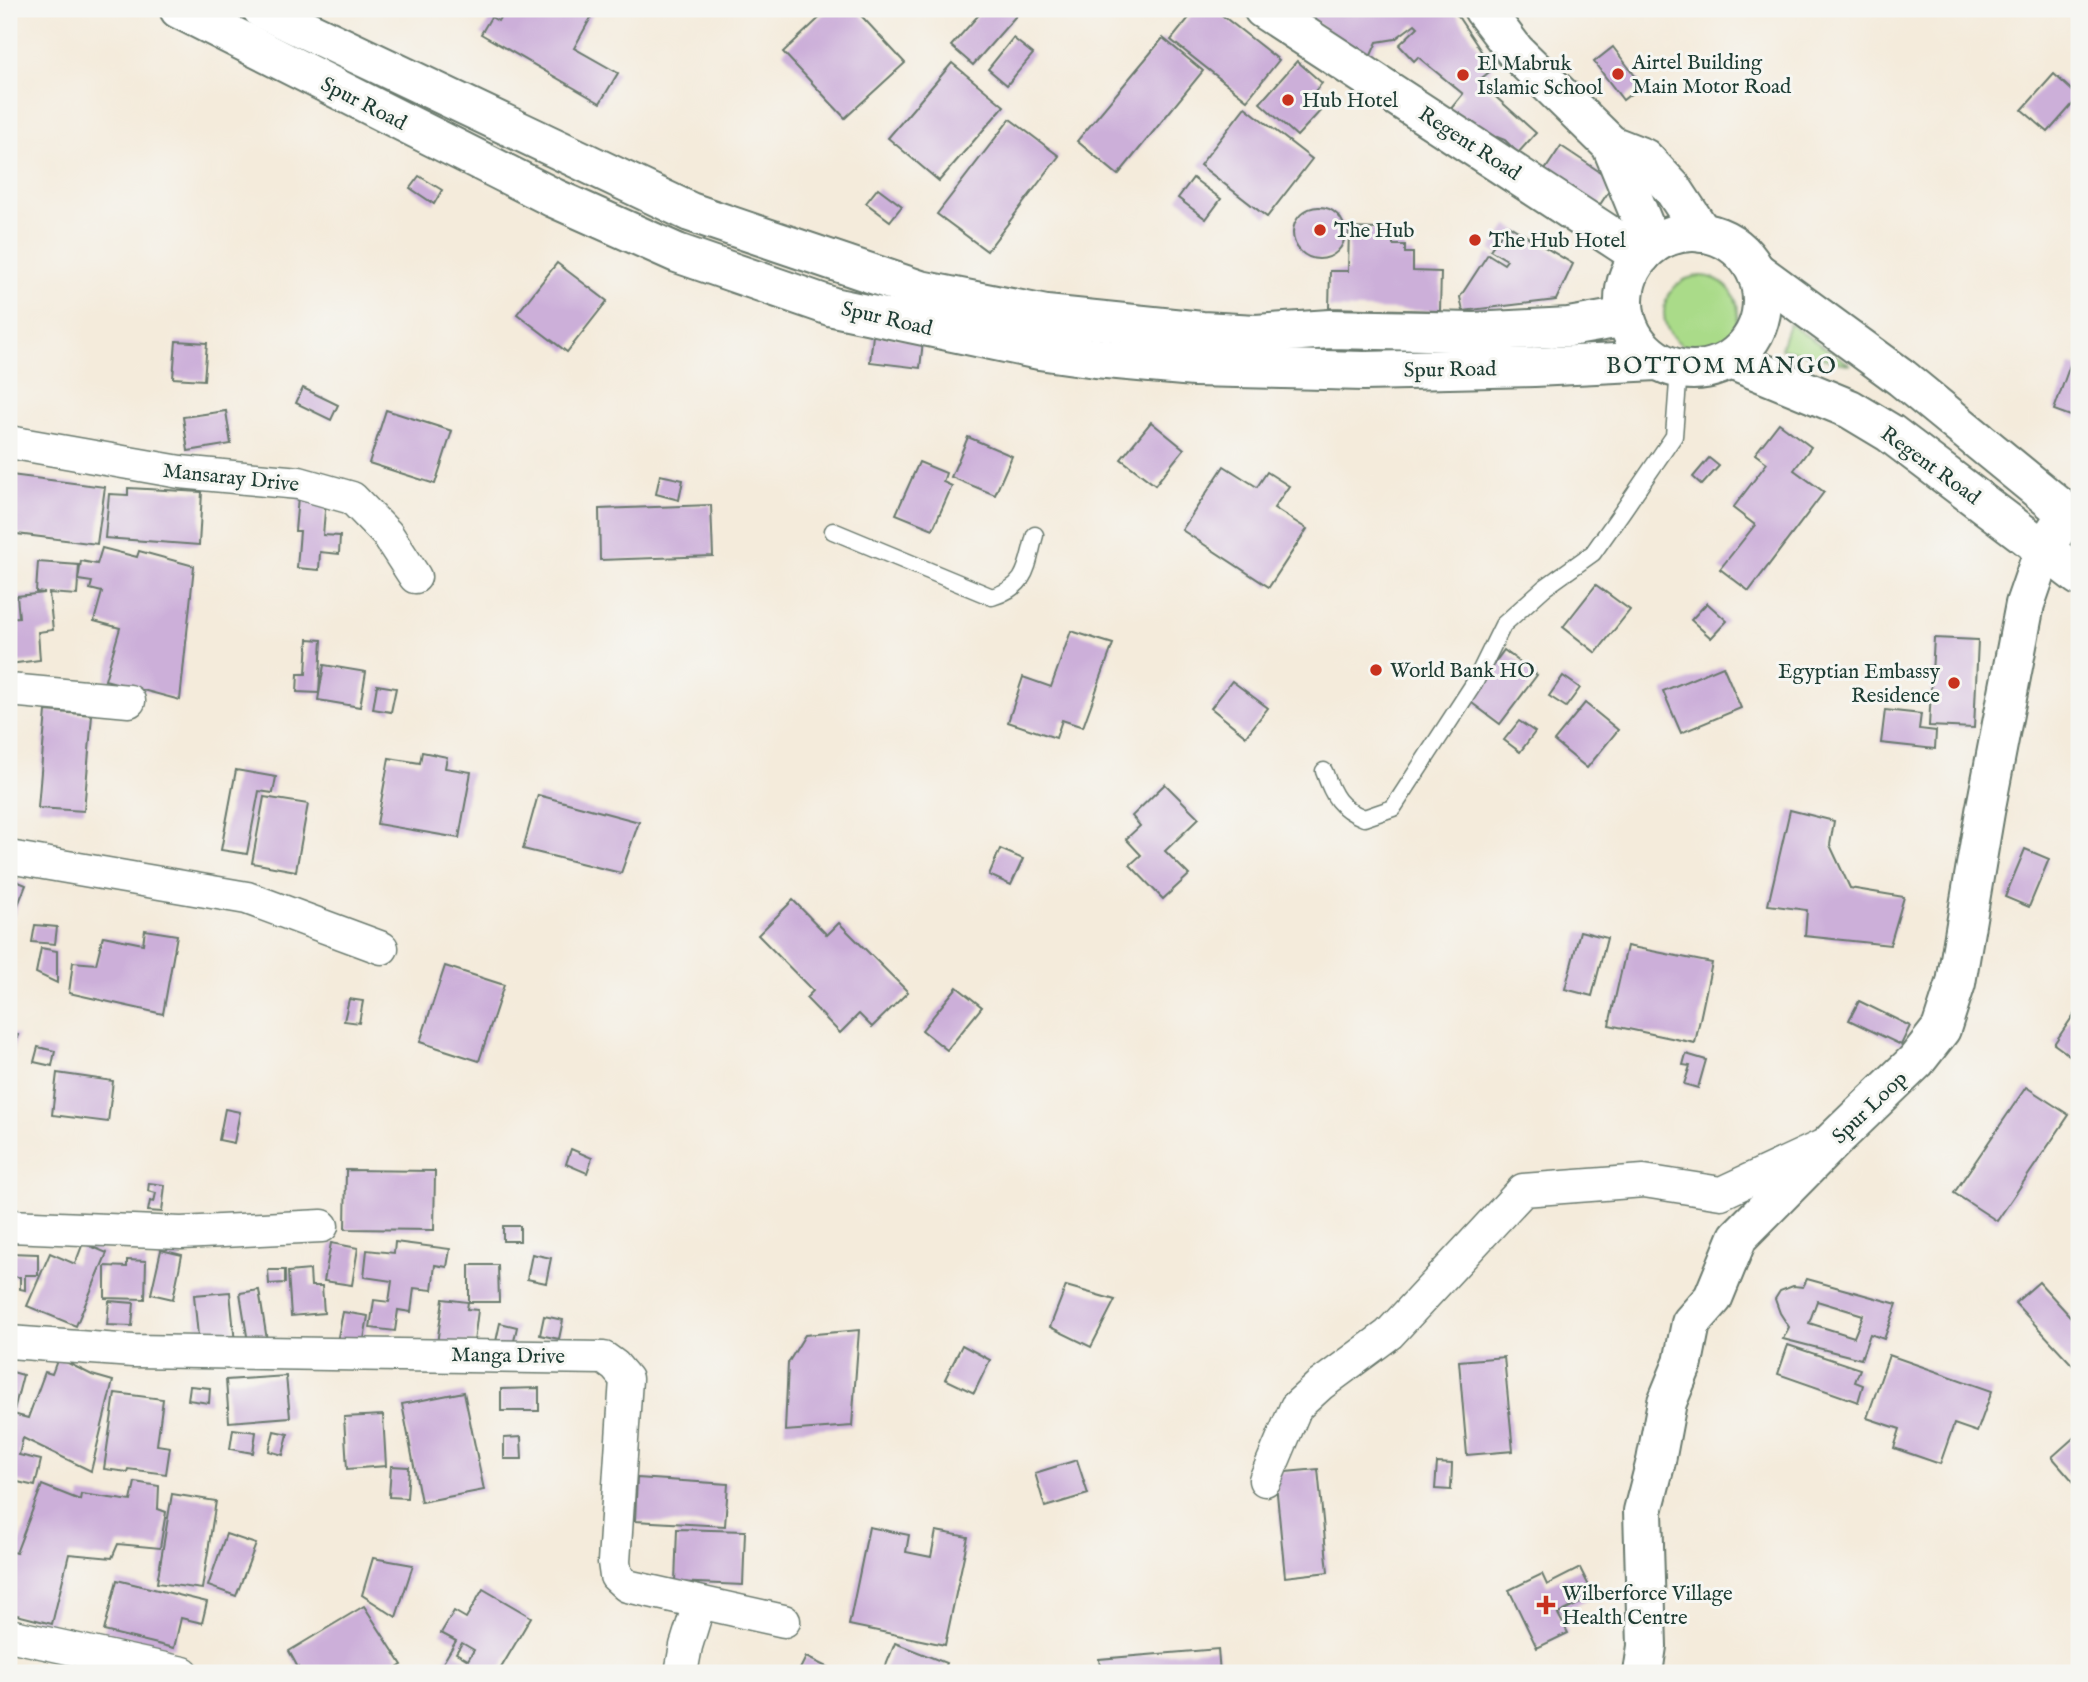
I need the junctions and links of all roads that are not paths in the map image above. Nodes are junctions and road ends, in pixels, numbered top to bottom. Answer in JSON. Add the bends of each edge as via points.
{"nodes":[{"id":1,"x":179,"y":9,"type":"edge"},
{"id":2,"x":262,"y":9,"type":"edge"},
{"id":3,"x":1263,"y":9,"type":"edge"},
{"id":4,"x":1483,"y":9,"type":"edge"},
{"id":5,"x":1611,"y":145,"type":"junction"},
{"id":6,"x":1702,"y":233,"type":"junction"},
{"id":7,"x":1646,"y":251,"type":"junction"},
{"id":8,"x":1756,"y":271,"type":"junction"},
{"id":9,"x":1626,"y":317,"type":"junction"},
{"id":10,"x":1258,"y":352,"type":"junction"},
{"id":11,"x":1731,"y":360,"type":"junction"},
{"id":12,"x":1668,"y":365,"type":"junction"},
{"id":13,"x":9,"y":442,"type":"edge"},
{"id":14,"x":2073,"y":518,"type":"edge"},
{"id":15,"x":833,"y":531,"type":"dead end"},
{"id":16,"x":1035,"y":535,"type":"dead end"},
{"id":17,"x":2044,"y":549,"type":"junction"},
{"id":18,"x":2079,"y":576,"type":"edge"},
{"id":19,"x":415,"y":577,"type":"dead end"},
{"id":20,"x":9,"y":690,"type":"edge"},
{"id":21,"x":129,"y":701,"type":"dead end"},
{"id":22,"x":1324,"y":771,"type":"dead end"},
{"id":23,"x":9,"y":857,"type":"edge"},
{"id":24,"x":382,"y":948,"type":"dead end"},
{"id":25,"x":1833,"y":1141,"type":"junction"},
{"id":26,"x":9,"y":1226,"type":"edge"},
{"id":27,"x":322,"y":1226,"type":"dead end"},
{"id":28,"x":9,"y":1342,"type":"edge"},
{"id":29,"x":1265,"y":1480,"type":"dead end"},
{"id":30,"x":699,"y":1604,"type":"junction"},
{"id":31,"x":783,"y":1621,"type":"dead end"},
{"id":32,"x":9,"y":1635,"type":"edge"},
{"id":33,"x":183,"y":1673,"type":"edge"},
{"id":34,"x":681,"y":1673,"type":"edge"},
{"id":35,"x":1643,"y":1673,"type":"edge"}],
"edges":[{"from":1,"to":10,"type":"main road","name":"Spur Road","via":[[554,198],[677,253],[834,307],[1096,358]]},
{"from":2,"to":10,"type":"main road","name":"Spur Road","via":[[690,212],[844,266],[920,290],[1046,315],[1202,331]]},
{"from":3,"to":7,"type":"main road","name":"Regent Road"},
{"from":4,"to":5,"type":"main road","via":[[1516,51]]},
{"from":5,"to":6,"type":"main road","via":[[1644,158],[1673,189]]},
{"from":5,"to":7,"type":"main road"},
{"from":6,"to":7,"type":"main road","via":[[1668,237]]},
{"from":6,"to":8,"type":"main road","via":[[1741,250]]},
{"from":7,"to":9,"type":"main road","via":[[1626,283]]},
{"from":8,"to":11,"type":"main road","via":[[1762,295],[1760,320],[1744,349]]},
{"from":8,"to":14,"type":"main road","via":[[1902,378]]},
{"from":9,"to":10,"type":"main road","name":"Spur Road","via":[[1569,327],[1474,332],[1330,329]]},
{"from":9,"to":12,"type":"main road","via":[[1642,348]]},
{"from":10,"to":12,"type":"main road","name":"Spur Road","via":[[1460,369]]},
{"from":11,"to":12,"type":"main road","via":[[1697,370]]},
{"from":11,"to":17,"type":"main road","name":"Regent Road","via":[[1850,410],[1890,433]]},
{"from":12,"to":22,"type":"lane","via":[[1674,436],[1593,552],[1503,625],[1475,682],[1393,808],[1364,818],[1350,813],[1332,795]]},
{"from":13,"to":19,"type":"street","name":"Mansaray Drive","via":[[180,472],[299,482],[352,498],[387,534]]},
{"from":14,"to":17,"type":"main road","name":"Spur Loop"},
{"from":15,"to":16,"type":"lane","via":[[992,597],[1011,591],[1024,575]]},
{"from":17,"to":18,"type":"main road","name":"Regent Road"},
{"from":17,"to":25,"type":"main road","name":"Spur Loop","via":[[2025,604],[1956,983],[1941,1029],[1916,1061]]},
{"from":20,"to":21,"type":"street"},
{"from":23,"to":24,"type":"street","via":[[247,898]]},
{"from":25,"to":29,"type":"street","via":[[1721,1193],[1644,1181],[1523,1190],[1389,1334],[1296,1407]]},
{"from":25,"to":35,"type":"main road","name":"Spur Loop","via":[[1738,1237],[1713,1298],[1691,1323],[1683,1363],[1667,1402],[1643,1511],[1647,1646]]},
{"from":26,"to":27,"type":"street","via":[[181,1233]]},
{"from":28,"to":30,"type":"street","name":"Manga Drive","via":[[133,1351],[604,1357],[626,1379],[616,1576],[627,1586]]},
{"from":30,"to":31,"type":"street","name":"Manga Drive"},
{"from":30,"to":34,"type":"street"},
{"from":32,"to":33,"type":"street"}]}
